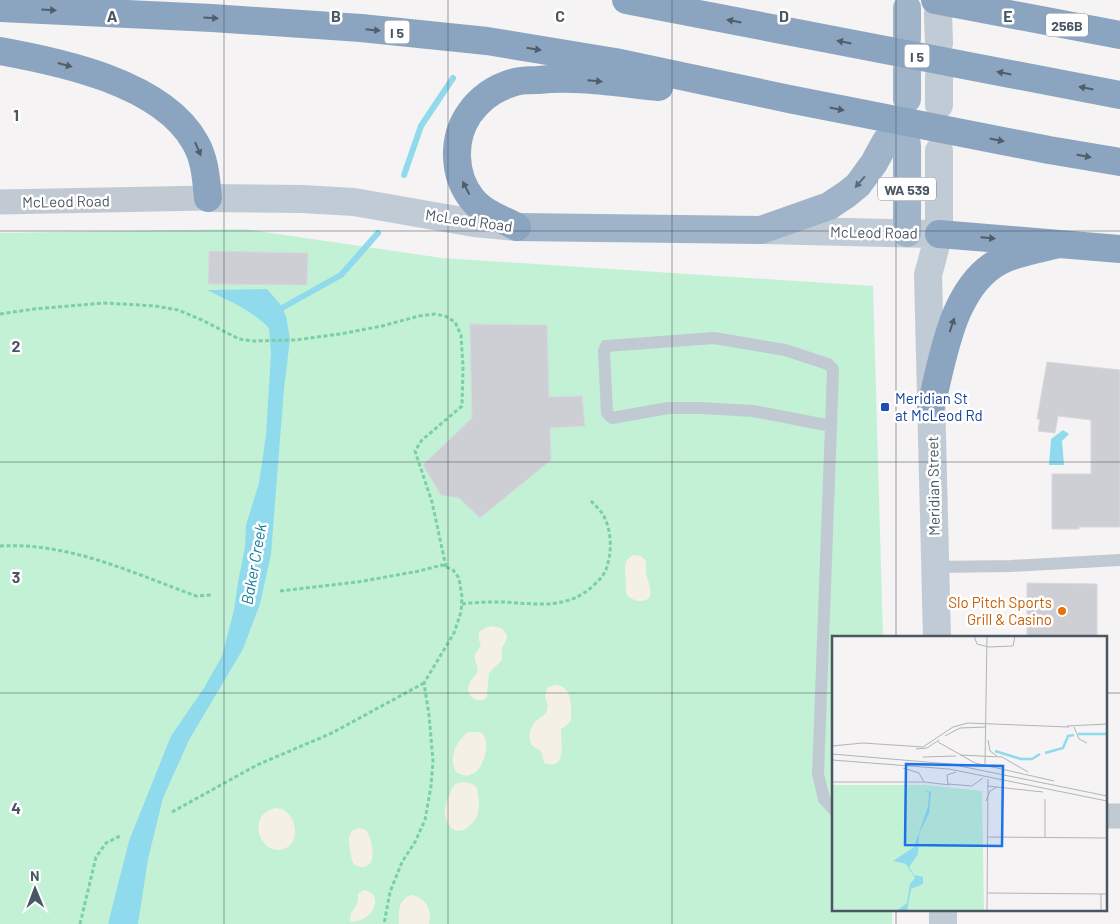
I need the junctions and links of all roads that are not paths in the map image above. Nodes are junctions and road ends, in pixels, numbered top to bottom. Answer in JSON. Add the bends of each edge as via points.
{"nodes":[{"id":1,"x":626,"y":0,"type":"edge"},
{"id":2,"x":937,"y":7,"type":"edge"},
{"id":3,"x":0,"y":8,"type":"edge"},
{"id":4,"x":907,"y":8,"type":"dead end"},
{"id":5,"x":1120,"y":35,"type":"edge"},
{"id":6,"x":908,"y":38,"type":"dead end"},
{"id":7,"x":938,"y":43,"type":"dead end"},
{"id":8,"x":0,"y":51,"type":"edge"},
{"id":9,"x":907,"y":70,"type":"dead end"},
{"id":10,"x":939,"y":76,"type":"dead end"},
{"id":11,"x":1120,"y":95,"type":"edge"},
{"id":12,"x":903,"y":98,"type":"dead end"},
{"id":13,"x":789,"y":99,"type":"junction"},
{"id":14,"x":939,"y":105,"type":"dead end"},
{"id":15,"x":939,"y":151,"type":"dead end"},
{"id":16,"x":1120,"y":162,"type":"edge"},
{"id":17,"x":208,"y":198,"type":"junction"},
{"id":18,"x":0,"y":202,"type":"edge"},
{"id":19,"x":517,"y":227,"type":"junction"},
{"id":20,"x":761,"y":230,"type":"junction"},
{"id":21,"x":907,"y":233,"type":"junction"},
{"id":22,"x":939,"y":234,"type":"junction"},
{"id":23,"x":1058,"y":244,"type":"junction"},
{"id":24,"x":1120,"y":249,"type":"edge"},
{"id":25,"x":928,"y":275,"type":"junction"},
{"id":26,"x":931,"y":406,"type":"junction"},
{"id":27,"x":831,"y":426,"type":"junction"},
{"id":28,"x":1120,"y":560,"type":"edge"},
{"id":29,"x":935,"y":567,"type":"junction"},
{"id":30,"x":937,"y":636,"type":"edge"},
{"id":31,"x":832,"y":808,"type":"edge"}],
"edges":[{"from":11,"to":1,"type":"highway","number":"I 5","one_way":true},
{"from":2,"to":5,"type":"highway","number":"256B","via":[[1015,15]]},
{"from":2,"to":7,"type":"main road"},
{"from":3,"to":13,"type":"highway","number":"I 5","one_way":true,"via":[[361,28],[487,41],[616,62]]},
{"from":4,"to":6,"type":"highway"},
{"from":8,"to":17,"type":"highway","one_way":true,"via":[[41,58],[113,80],[165,109],[182,124],[198,147]]},
{"from":9,"to":12,"type":"highway"},
{"from":10,"to":14,"type":"main road"},
{"from":13,"to":16,"type":"highway","number":"I 5","one_way":true},
{"from":19,"to":13,"type":"highway","one_way":true,"via":[[486,211],[473,200],[457,167],[462,128],[480,101],[495,90],[516,82],[552,78]]},
{"from":15,"to":22,"type":"main road","name":"Meridian Street","number":"WA 539"},
{"from":17,"to":18,"type":"street","name":"McLeod Road"},
{"from":17,"to":19,"type":"main road","name":"McLeod Road","via":[[354,202],[474,223]]},
{"from":19,"to":20,"type":"highway","name":"McLeod Road"},
{"from":20,"to":21,"type":"main road","name":"McLeod Road"},
{"from":21,"to":20,"type":"highway","name":"Meridian Street","number":"WA 539","one_way":true,"via":[[897,143],[874,163],[858,185],[829,206]]},
{"from":21,"to":22,"type":"main road","name":"McLeod Road"},
{"from":21,"to":25,"type":"main road","name":"Meridian Street","number":"WA 539"},
{"from":22,"to":23,"type":"highway","one_way":true},
{"from":22,"to":25,"type":"main road","name":"Meridian Street","number":"WA 539"},
{"from":23,"to":24,"type":"highway"},
{"from":26,"to":23,"type":"highway","one_way":true,"via":[[952,324],[972,286],[985,271],[999,262]]},
{"from":25,"to":26,"type":"main road","name":"Meridian Street"},
{"from":26,"to":29,"type":"main road","name":"Meridian Street"},
{"from":27,"to":27,"type":"lane","via":[[833,369],[828,364],[785,350],[714,338],[606,346],[604,351],[607,413],[612,418],[668,408],[701,408],[753,411]]},
{"from":27,"to":31,"type":"lane","via":[[818,774],[824,799]]},
{"from":28,"to":29,"type":"lane"},
{"from":29,"to":30,"type":"main road","name":"Meridian Street"}]}
